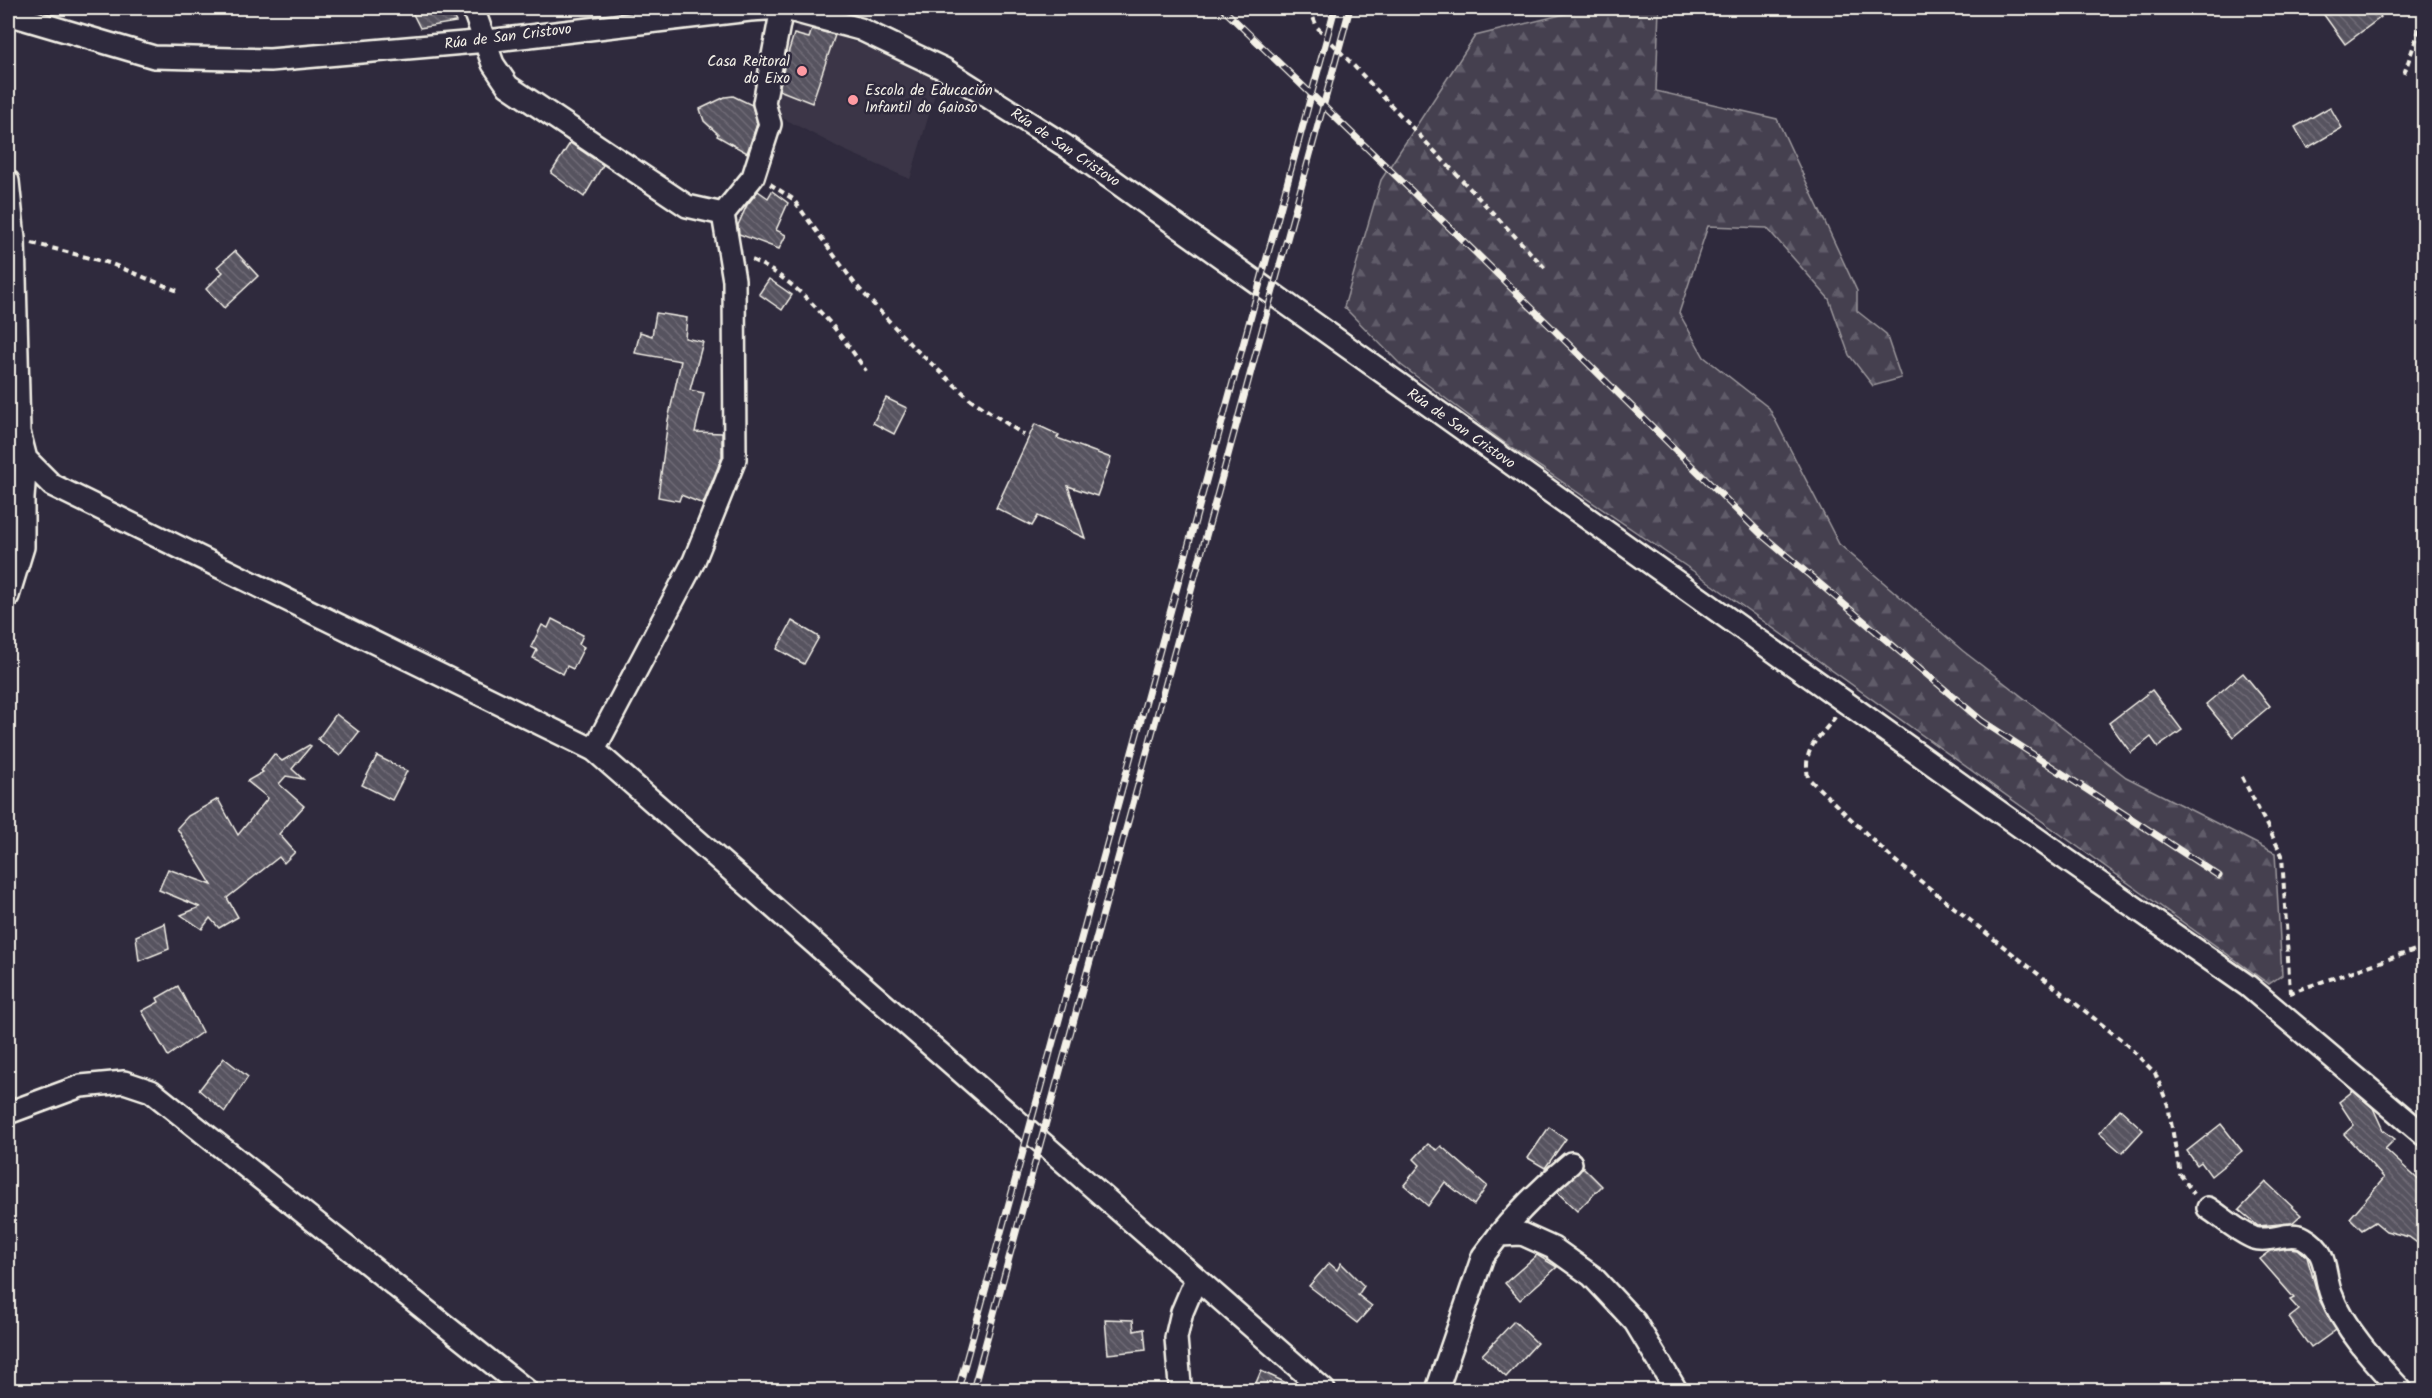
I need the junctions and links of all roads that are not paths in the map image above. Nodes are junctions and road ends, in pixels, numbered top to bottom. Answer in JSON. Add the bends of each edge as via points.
{"nodes":[{"id":1,"x":473,"y":8,"type":"edge"},
{"id":2,"x":782,"y":8,"type":"edge"},
{"id":3,"x":8,"y":14,"type":"edge"},
{"id":4,"x":487,"y":41,"type":"junction"},
{"id":5,"x":8,"y":181,"type":"edge"},
{"id":6,"x":723,"y":214,"type":"junction"},
{"id":7,"x":26,"y":459,"type":"junction"},
{"id":8,"x":8,"y":596,"type":"edge"},
{"id":9,"x":594,"y":750,"type":"junction"},
{"id":10,"x":8,"y":1113,"type":"edge"},
{"id":11,"x":2424,"y":1135,"type":"edge"},
{"id":12,"x":1571,"y":1163,"type":"dead end"},
{"id":13,"x":2208,"y":1208,"type":"road end"},
{"id":14,"x":1499,"y":1235,"type":"junction"},
{"id":15,"x":1196,"y":1279,"type":"junction"},
{"id":16,"x":1180,"y":1384,"type":"dead end"},
{"id":17,"x":526,"y":1390,"type":"edge"},
{"id":18,"x":1324,"y":1390,"type":"edge"},
{"id":19,"x":1437,"y":1390,"type":"edge"},
{"id":20,"x":1676,"y":1390,"type":"edge"},
{"id":21,"x":2401,"y":1390,"type":"edge"}],
"edges":[{"from":1,"to":4,"type":"street"},
{"from":2,"to":4,"type":"street","name":"Rúa de San Cristovo"},
{"from":2,"to":6,"type":"street","via":[[764,103],[770,124],[753,177]]},
{"from":2,"to":11,"type":"street","name":"Rúa de San Cristovo","via":[[860,28],[944,69],[1064,145],[2248,986]]},
{"from":3,"to":4,"type":"street","name":"Rúa de San Cristovo","via":[[154,57],[270,60]]},
{"from":4,"to":6,"type":"street","via":[[493,64],[508,86],[687,206]]},
{"from":5,"to":7,"type":"street","via":[[14,239],[19,432]]},
{"from":6,"to":9,"type":"street","via":[[734,280],[735,459],[694,561]]},
{"from":7,"to":8,"type":"street","via":[[23,547]]},
{"from":7,"to":9,"type":"street","via":[[52,485]]},
{"from":9,"to":15,"type":"street"},
{"from":10,"to":17,"type":"street","via":[[81,1086],[124,1082],[151,1091]]},
{"from":12,"to":14,"type":"street"},
{"from":13,"to":21,"type":"street","via":[[2254,1238],[2303,1237],[2315,1247],[2325,1263],[2330,1292],[2339,1311],[2370,1357]]},
{"from":14,"to":19,"type":"street","via":[[1483,1256]]},
{"from":14,"to":20,"type":"street","via":[[1522,1234],[1553,1248],[1592,1276],[1635,1322]]},
{"from":15,"to":16,"type":"street","via":[[1176,1338]]},
{"from":15,"to":18,"type":"street"}]}
